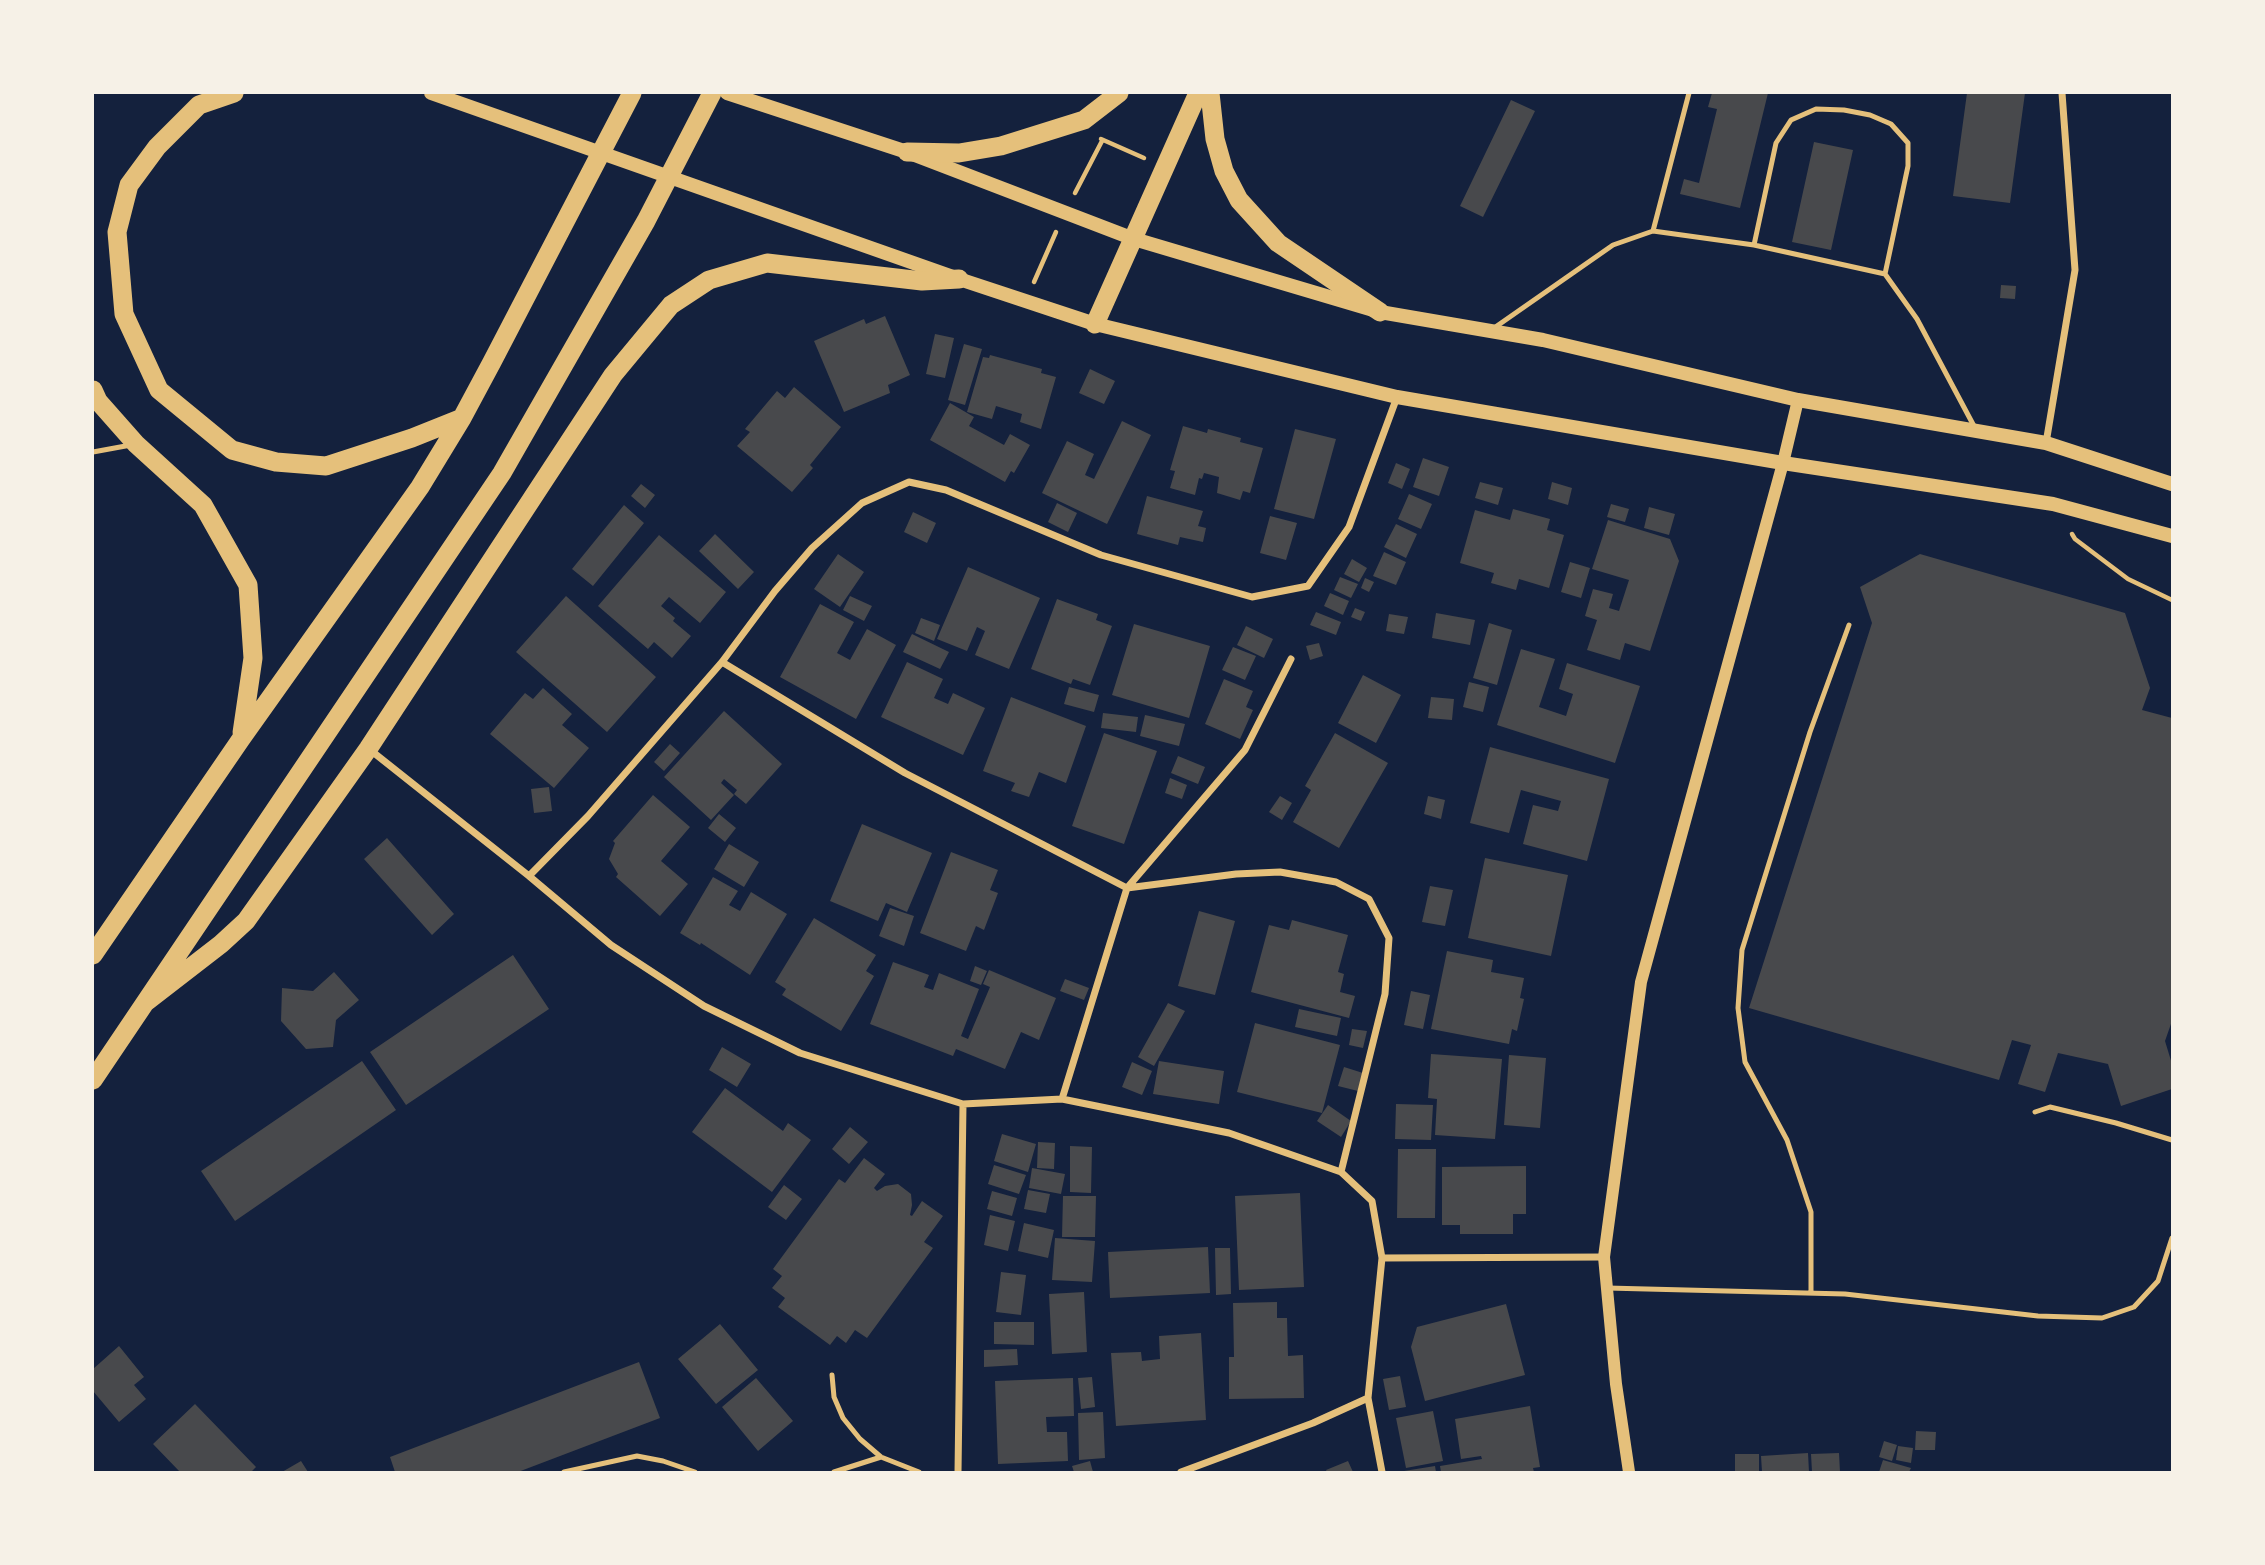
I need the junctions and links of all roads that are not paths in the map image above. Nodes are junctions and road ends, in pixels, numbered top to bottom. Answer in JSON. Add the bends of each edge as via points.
{"nodes":[{"id":1,"x":234,"y":93,"type":"edge"},
{"id":2,"x":431,"y":93,"type":"edge"},
{"id":3,"x":632,"y":93,"type":"edge"},
{"id":4,"x":712,"y":93,"type":"edge"},
{"id":5,"x":727,"y":93,"type":"edge"},
{"id":6,"x":1119,"y":93,"type":"edge"},
{"id":7,"x":1198,"y":93,"type":"edge"},
{"id":8,"x":1210,"y":93,"type":"edge"},
{"id":9,"x":1689,"y":93,"type":"edge"},
{"id":10,"x":2062,"y":93,"type":"edge"},
{"id":11,"x":907,"y":152,"type":"junction"},
{"id":12,"x":1653,"y":231,"type":"junction"},
{"id":13,"x":1134,"y":239,"type":"junction"},
{"id":14,"x":1754,"y":244,"type":"junction"},
{"id":15,"x":1885,"y":274,"type":"junction"},
{"id":16,"x":959,"y":279,"type":"junction"},
{"id":17,"x":1380,"y":312,"type":"junction"},
{"id":18,"x":1095,"y":324,"type":"junction"},
{"id":19,"x":1491,"y":331,"type":"junction"},
{"id":20,"x":93,"y":390,"type":"edge"},
{"id":21,"x":1397,"y":397,"type":"junction"},
{"id":22,"x":1798,"y":400,"type":"junction"},
{"id":23,"x":462,"y":418,"type":"junction"},
{"id":24,"x":1977,"y":431,"type":"junction"},
{"id":25,"x":2046,"y":443,"type":"junction"},
{"id":26,"x":136,"y":444,"type":"junction"},
{"id":27,"x":93,"y":452,"type":"edge"},
{"id":28,"x":1783,"y":463,"type":"junction"},
{"id":29,"x":2172,"y":484,"type":"edge"},
{"id":30,"x":2172,"y":536,"type":"edge"},
{"id":31,"x":1849,"y":625,"type":"dead end"},
{"id":32,"x":1291,"y":659,"type":"dead end"},
{"id":33,"x":722,"y":662,"type":"junction"},
{"id":34,"x":241,"y":739,"type":"junction"},
{"id":35,"x":368,"y":749,"type":"junction"},
{"id":36,"x":529,"y":876,"type":"junction"},
{"id":37,"x":1127,"y":888,"type":"junction"},
{"id":38,"x":93,"y":955,"type":"edge"},
{"id":39,"x":146,"y":1002,"type":"junction"},
{"id":40,"x":93,"y":1080,"type":"edge"},
{"id":41,"x":1062,"y":1099,"type":"junction"},
{"id":42,"x":962,"y":1104,"type":"junction"},
{"id":43,"x":2035,"y":1112,"type":"dead end"},
{"id":44,"x":2172,"y":1140,"type":"edge"},
{"id":45,"x":1341,"y":1172,"type":"junction"},
{"id":46,"x":2172,"y":1238,"type":"edge"},
{"id":47,"x":1605,"y":1256,"type":"junction"},
{"id":48,"x":1382,"y":1258,"type":"junction"},
{"id":49,"x":1607,"y":1288,"type":"junction"},
{"id":50,"x":1811,"y":1293,"type":"junction"},
{"id":51,"x":832,"y":1375,"type":"dead end"},
{"id":52,"x":1368,"y":1398,"type":"junction"},
{"id":53,"x":881,"y":1457,"type":"junction"},
{"id":54,"x":564,"y":1472,"type":"edge"},
{"id":55,"x":695,"y":1472,"type":"edge"},
{"id":56,"x":834,"y":1472,"type":"edge"},
{"id":57,"x":919,"y":1472,"type":"edge"},
{"id":58,"x":958,"y":1472,"type":"edge"},
{"id":59,"x":1181,"y":1472,"type":"edge"},
{"id":60,"x":1381,"y":1472,"type":"edge"},
{"id":61,"x":1629,"y":1472,"type":"edge"}],
"edges":[{"from":1,"to":23,"type":"highway","via":[[199,105],[157,146],[129,185],[117,232],[124,314],[159,390],[232,450],[276,463],[326,466]]},
{"from":2,"to":16,"type":"main road"},
{"from":3,"to":23,"type":"highway"},
{"from":4,"to":39,"type":"highway","via":[[646,221],[502,474]]},
{"from":5,"to":11,"type":"main road"},
{"from":6,"to":11,"type":"highway","via":[[1084,120],[1001,146],[959,153]]},
{"from":7,"to":13,"type":"highway"},
{"from":8,"to":17,"type":"highway","via":[[1215,139],[1239,200],[1278,243]]},
{"from":9,"to":12,"type":"lane"},
{"from":10,"to":25,"type":"street","via":[[2075,270]]},
{"from":11,"to":13,"type":"main road"},
{"from":12,"to":14,"type":"lane"},
{"from":12,"to":19,"type":"lane","via":[[1612,245]]},
{"from":13,"to":17,"type":"main road"},
{"from":13,"to":18,"type":"highway"},
{"from":14,"to":15,"type":"lane"},
{"from":14,"to":15,"type":"lane","via":[[1776,143],[1791,120],[1816,109],[1870,115],[1891,124],[1908,143],[1908,166]]},
{"from":15,"to":24,"type":"lane","via":[[1917,319]]},
{"from":16,"to":18,"type":"main road"},
{"from":16,"to":35,"type":"highway","via":[[922,281],[767,263],[709,279],[671,305],[613,375]]},
{"from":17,"to":19,"type":"main road"},
{"from":18,"to":21,"type":"main road"},
{"from":19,"to":22,"type":"main road"},
{"from":20,"to":26,"type":"highway"},
{"from":21,"to":28,"type":"main road"},
{"from":21,"to":33,"type":"street","via":[[1349,527],[1308,586],[1252,597],[1101,555],[946,490],[909,482],[863,503],[812,548]]},
{"from":22,"to":24,"type":"main road"},
{"from":22,"to":28,"type":"street"},
{"from":23,"to":34,"type":"highway","via":[[420,487]]},
{"from":24,"to":25,"type":"main road"},
{"from":25,"to":29,"type":"main road"},
{"from":26,"to":27,"type":"lane"},
{"from":26,"to":34,"type":"highway","via":[[202,505],[248,585],[253,658]]},
{"from":28,"to":30,"type":"main road","via":[[2053,504]]},
{"from":28,"to":47,"type":"street","via":[[1641,982]]},
{"from":31,"to":50,"type":"lane","via":[[1810,732],[1742,950],[1738,1008],[1745,1062],[1787,1140],[1811,1212]]},
{"from":32,"to":37,"type":"street","via":[[1245,750]]},
{"from":33,"to":36,"type":"street","via":[[588,816]]},
{"from":33,"to":37,"type":"street","via":[[905,773]]},
{"from":34,"to":38,"type":"highway"},
{"from":35,"to":36,"type":"street"},
{"from":35,"to":39,"type":"highway","via":[[246,922]]},
{"from":36,"to":42,"type":"street","via":[[611,945],[704,1006],[800,1053]]},
{"from":37,"to":41,"type":"street"},
{"from":37,"to":45,"type":"street","via":[[1280,872],[1336,882],[1369,898],[1389,938],[1385,994]]},
{"from":39,"to":40,"type":"highway"},
{"from":41,"to":42,"type":"street"},
{"from":41,"to":45,"type":"street","via":[[1228,1133]]},
{"from":42,"to":58,"type":"street"},
{"from":43,"to":44,"type":"lane","via":[[2050,1107]]},
{"from":45,"to":48,"type":"street","via":[[1372,1201]]},
{"from":46,"to":50,"type":"lane","via":[[2158,1281],[2134,1307],[2102,1318]]},
{"from":47,"to":48,"type":"street"},
{"from":47,"to":49,"type":"street"},
{"from":48,"to":52,"type":"street"},
{"from":49,"to":50,"type":"lane"},
{"from":49,"to":61,"type":"street"},
{"from":51,"to":53,"type":"lane","via":[[834,1397],[843,1418]]},
{"from":52,"to":59,"type":"street"},
{"from":52,"to":60,"type":"street"},
{"from":53,"to":56,"type":"lane"},
{"from":53,"to":57,"type":"lane"},
{"from":54,"to":55,"type":"lane","via":[[637,1456]]}]}
